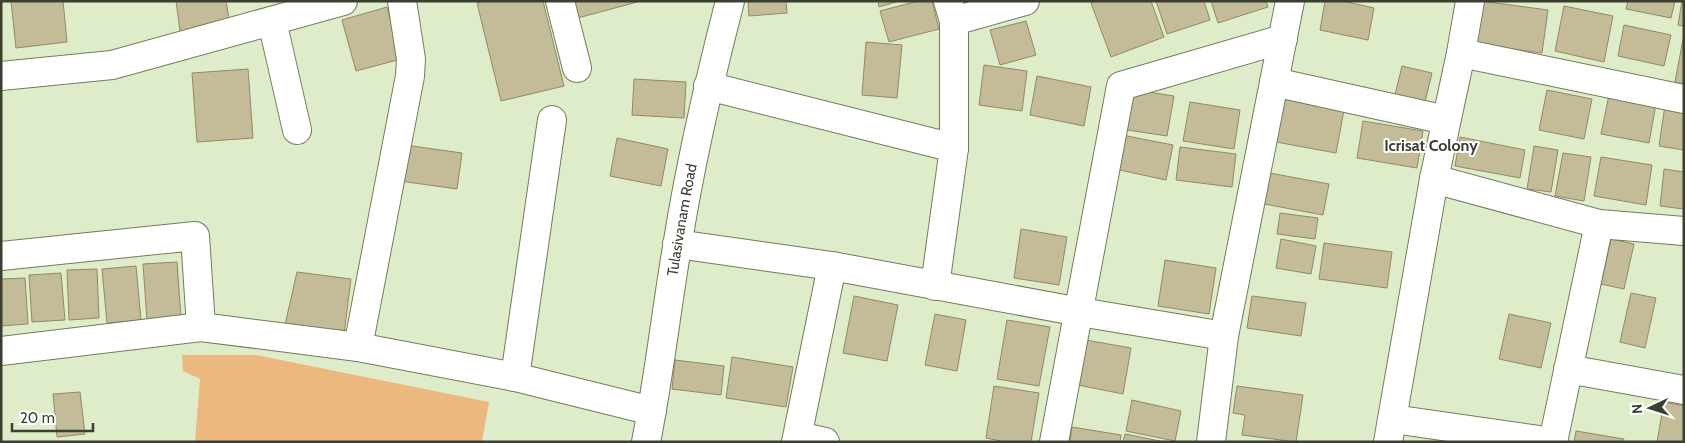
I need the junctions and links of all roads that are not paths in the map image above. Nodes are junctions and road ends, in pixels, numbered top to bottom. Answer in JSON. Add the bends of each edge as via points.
{"nodes":[{"id":1,"x":343,"y":1,"type":"edge"},
{"id":2,"x":402,"y":1,"type":"edge"},
{"id":3,"x":560,"y":1,"type":"edge"},
{"id":4,"x":730,"y":1,"type":"edge"},
{"id":5,"x":1025,"y":1,"type":"edge"},
{"id":6,"x":1290,"y":1,"type":"edge"},
{"id":7,"x":1470,"y":1,"type":"edge"},
{"id":8,"x":951,"y":11,"type":"edge"},
{"id":9,"x":272,"y":21,"type":"junction"},
{"id":10,"x":1283,"y":38,"type":"junction"},
{"id":11,"x":1461,"y":53,"type":"junction"},
{"id":12,"x":577,"y":68,"type":"dead end"},
{"id":13,"x":1,"y":76,"type":"edge"},
{"id":14,"x":1274,"y":82,"type":"junction"},
{"id":15,"x":708,"y":86,"type":"junction"},
{"id":16,"x":1684,"y":98,"type":"edge"},
{"id":17,"x":552,"y":120,"type":"dead end"},
{"id":18,"x":1446,"y":120,"type":"junction"},
{"id":19,"x":297,"y":130,"type":"dead end"},
{"id":20,"x":954,"y":148,"type":"junction"},
{"id":21,"x":1434,"y":178,"type":"junction"},
{"id":22,"x":1599,"y":224,"type":"junction"},
{"id":23,"x":1684,"y":232,"type":"edge"},
{"id":24,"x":677,"y":244,"type":"junction"},
{"id":25,"x":1,"y":256,"type":"edge"},
{"id":26,"x":832,"y":266,"type":"junction"},
{"id":27,"x":935,"y":286,"type":"junction"},
{"id":28,"x":1080,"y":312,"type":"junction"},
{"id":29,"x":201,"y":327,"type":"junction"},
{"id":30,"x":1224,"y":336,"type":"junction"},
{"id":31,"x":358,"y":347,"type":"junction"},
{"id":32,"x":1,"y":351,"type":"edge"},
{"id":33,"x":1568,"y":368,"type":"junction"},
{"id":34,"x":515,"y":377,"type":"junction"},
{"id":35,"x":1684,"y":390,"type":"edge"},
{"id":36,"x":652,"y":411,"type":"junction"},
{"id":37,"x":1391,"y":430,"type":"edge"},
{"id":38,"x":797,"y":439,"type":"edge"},
{"id":39,"x":646,"y":442,"type":"edge"},
{"id":40,"x":825,"y":442,"type":"edge"},
{"id":41,"x":1054,"y":442,"type":"edge"},
{"id":42,"x":1211,"y":442,"type":"edge"},
{"id":43,"x":1553,"y":442,"type":"edge"}],
"edges":[{"from":1,"to":9,"type":"street"},
{"from":2,"to":31,"type":"street","via":[[411,59],[410,76]]},
{"from":3,"to":12,"type":"street"},
{"from":4,"to":15,"type":"street","name":"Tulasivanam Road"},
{"from":5,"to":8,"type":"street"},
{"from":6,"to":10,"type":"street"},
{"from":7,"to":11,"type":"street"},
{"from":8,"to":20,"type":"street"},
{"from":9,"to":13,"type":"street","via":[[112,65]]},
{"from":9,"to":19,"type":"street"},
{"from":10,"to":14,"type":"street"},
{"from":10,"to":28,"type":"street","via":[[1121,86]]},
{"from":11,"to":16,"type":"street"},
{"from":11,"to":18,"type":"street"},
{"from":14,"to":18,"type":"street"},
{"from":14,"to":30,"type":"street"},
{"from":15,"to":20,"type":"street"},
{"from":15,"to":24,"type":"street","name":"Tulasivanam Road"},
{"from":17,"to":34,"type":"street"},
{"from":18,"to":21,"type":"street"},
{"from":20,"to":27,"type":"street"},
{"from":21,"to":22,"type":"street"},
{"from":21,"to":37,"type":"street"},
{"from":22,"to":23,"type":"street"},
{"from":22,"to":33,"type":"street"},
{"from":24,"to":26,"type":"street"},
{"from":24,"to":36,"type":"street","name":"Tulasivanam Road"},
{"from":25,"to":29,"type":"street","via":[[195,236]]},
{"from":26,"to":27,"type":"street"},
{"from":26,"to":38,"type":"street"},
{"from":27,"to":28,"type":"street"},
{"from":28,"to":30,"type":"street"},
{"from":28,"to":41,"type":"street"},
{"from":29,"to":31,"type":"street"},
{"from":29,"to":32,"type":"street"},
{"from":30,"to":42,"type":"street"},
{"from":31,"to":34,"type":"street"},
{"from":33,"to":35,"type":"street"},
{"from":33,"to":43,"type":"street"},
{"from":34,"to":36,"type":"street"},
{"from":36,"to":39,"type":"street","name":"Tulasivanam Road"},
{"from":37,"to":43,"type":"street"},
{"from":38,"to":40,"type":"street"}]}
